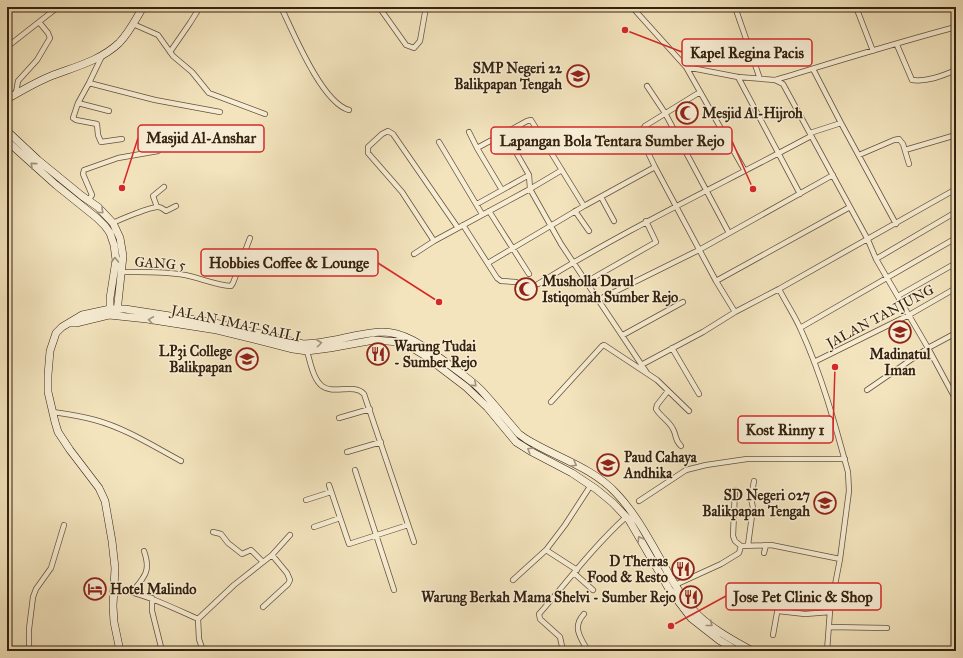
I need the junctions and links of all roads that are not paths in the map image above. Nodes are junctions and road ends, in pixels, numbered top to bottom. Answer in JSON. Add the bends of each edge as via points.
{"nodes":[{"id":1,"x":58,"y":7,"type":"edge"},
{"id":2,"x":143,"y":7,"type":"edge"},
{"id":3,"x":200,"y":7,"type":"edge"},
{"id":4,"x":281,"y":7,"type":"edge"},
{"id":5,"x":379,"y":7,"type":"edge"},
{"id":6,"x":426,"y":7,"type":"edge"},
{"id":7,"x":632,"y":7,"type":"edge"},
{"id":8,"x":735,"y":7,"type":"edge"},
{"id":9,"x":856,"y":7,"type":"edge"},
{"id":10,"x":39,"y":22,"type":"junction"},
{"id":11,"x":133,"y":24,"type":"junction"},
{"id":12,"x":956,"y":27,"type":"edge"},
{"id":13,"x":897,"y":44,"type":"junction"},
{"id":14,"x":7,"y":47,"type":"edge"},
{"id":15,"x":873,"y":51,"type":"junction"},
{"id":16,"x":170,"y":52,"type":"junction"},
{"id":17,"x":102,"y":56,"type":"junction"},
{"id":18,"x":686,"y":67,"type":"junction"},
{"id":19,"x":813,"y":69,"type":"junction"},
{"id":20,"x":956,"y":70,"type":"edge"},
{"id":21,"x":738,"y":76,"type":"junction"},
{"id":22,"x":760,"y":79,"type":"junction"},
{"id":23,"x":775,"y":80,"type":"junction"},
{"id":24,"x":90,"y":83,"type":"junction"},
{"id":25,"x":647,"y":86,"type":"dead end"},
{"id":26,"x":700,"y":92,"type":"junction"},
{"id":27,"x":16,"y":94,"type":"junction"},
{"id":28,"x":7,"y":98,"type":"edge"},
{"id":29,"x":78,"y":103,"type":"junction"},
{"id":30,"x":349,"y":110,"type":"dead end"},
{"id":31,"x":109,"y":111,"type":"dead end"},
{"id":32,"x":220,"y":112,"type":"dead end"},
{"id":33,"x":664,"y":113,"type":"junction"},
{"id":34,"x":264,"y":114,"type":"dead end"},
{"id":35,"x":841,"y":123,"type":"junction"},
{"id":36,"x":7,"y":132,"type":"edge"},
{"id":37,"x":469,"y":132,"type":"dead end"},
{"id":38,"x":505,"y":133,"type":"junction"},
{"id":39,"x":811,"y":135,"type":"junction"},
{"id":40,"x":956,"y":135,"type":"edge"},
{"id":41,"x":122,"y":139,"type":"dead end"},
{"id":42,"x":7,"y":142,"type":"edge"},
{"id":43,"x":439,"y":142,"type":"dead end"},
{"id":44,"x":477,"y":148,"type":"junction"},
{"id":45,"x":905,"y":150,"type":"junction"},
{"id":46,"x":158,"y":151,"type":"dead end"},
{"id":47,"x":779,"y":154,"type":"junction"},
{"id":48,"x":859,"y":155,"type":"junction"},
{"id":49,"x":909,"y":164,"type":"dead end"},
{"id":50,"x":655,"y":167,"type":"junction"},
{"id":51,"x":562,"y":170,"type":"junction"},
{"id":52,"x":745,"y":172,"type":"junction"},
{"id":53,"x":529,"y":175,"type":"junction"},
{"id":54,"x":833,"y":175,"type":"junction"},
{"id":55,"x":164,"y":187,"type":"dead end"},
{"id":56,"x":530,"y":189,"type":"junction"},
{"id":57,"x":502,"y":190,"type":"junction"},
{"id":58,"x":707,"y":190,"type":"junction"},
{"id":59,"x":956,"y":190,"type":"edge"},
{"id":60,"x":800,"y":194,"type":"junction"},
{"id":61,"x":601,"y":197,"type":"junction"},
{"id":62,"x":88,"y":201,"type":"junction"},
{"id":63,"x":477,"y":204,"type":"junction"},
{"id":64,"x":176,"y":206,"type":"dead end"},
{"id":65,"x":584,"y":206,"type":"junction"},
{"id":66,"x":676,"y":206,"type":"junction"},
{"id":67,"x":157,"y":207,"type":"junction"},
{"id":68,"x":850,"y":207,"type":"junction"},
{"id":69,"x":489,"y":211,"type":"junction"},
{"id":70,"x":575,"y":211,"type":"junction"},
{"id":71,"x":956,"y":212,"type":"edge"},
{"id":72,"x":482,"y":214,"type":"junction"},
{"id":73,"x":614,"y":221,"type":"dead end"},
{"id":74,"x":646,"y":221,"type":"junction"},
{"id":75,"x":113,"y":223,"type":"junction"},
{"id":76,"x":896,"y":224,"type":"junction"},
{"id":77,"x":464,"y":225,"type":"junction"},
{"id":78,"x":550,"y":225,"type":"junction"},
{"id":79,"x":458,"y":228,"type":"junction"},
{"id":80,"x":588,"y":231,"type":"dead end"},
{"id":81,"x":729,"y":233,"type":"junction"},
{"id":82,"x":250,"y":238,"type":"dead end"},
{"id":83,"x":956,"y":238,"type":"edge"},
{"id":84,"x":868,"y":240,"type":"junction"},
{"id":85,"x":434,"y":242,"type":"junction"},
{"id":86,"x":512,"y":249,"type":"junction"},
{"id":87,"x":699,"y":250,"type":"junction"},
{"id":88,"x":414,"y":254,"type":"dead end"},
{"id":89,"x":876,"y":259,"type":"junction"},
{"id":90,"x":573,"y":262,"type":"junction"},
{"id":91,"x":488,"y":263,"type":"junction"},
{"id":92,"x":956,"y":263,"type":"edge"},
{"id":93,"x":122,"y":272,"type":"junction"},
{"id":94,"x":529,"y":274,"type":"dead end"},
{"id":95,"x":887,"y":278,"type":"junction"},
{"id":96,"x":716,"y":281,"type":"junction"},
{"id":97,"x":516,"y":282,"type":"dead end"},
{"id":98,"x":586,"y":282,"type":"junction"},
{"id":99,"x":538,"y":284,"type":"dead end"},
{"id":100,"x":956,"y":288,"type":"edge"},
{"id":101,"x":779,"y":290,"type":"junction"},
{"id":102,"x":898,"y":296,"type":"junction"},
{"id":103,"x":598,"y":300,"type":"junction"},
{"id":104,"x":683,"y":302,"type":"dead end"},
{"id":105,"x":113,"y":312,"type":"junction"},
{"id":106,"x":735,"y":312,"type":"junction"},
{"id":107,"x":909,"y":315,"type":"junction"},
{"id":108,"x":800,"y":328,"type":"junction"},
{"id":109,"x":956,"y":333,"type":"edge"},
{"id":110,"x":623,"y":336,"type":"junction"},
{"id":111,"x":672,"y":348,"type":"junction"},
{"id":112,"x":928,"y":348,"type":"junction"},
{"id":113,"x":307,"y":351,"type":"junction"},
{"id":114,"x":814,"y":362,"type":"junction"},
{"id":115,"x":643,"y":364,"type":"junction"},
{"id":116,"x":647,"y":373,"type":"junction"},
{"id":117,"x":956,"y":389,"type":"edge"},
{"id":118,"x":866,"y":390,"type":"dead end"},
{"id":119,"x":668,"y":391,"type":"junction"},
{"id":120,"x":951,"y":392,"type":"junction"},
{"id":121,"x":699,"y":394,"type":"dead end"},
{"id":122,"x":956,"y":400,"type":"edge"},
{"id":123,"x":551,"y":402,"type":"dead end"},
{"id":124,"x":370,"y":409,"type":"junction"},
{"id":125,"x":52,"y":412,"type":"junction"},
{"id":126,"x":689,"y":412,"type":"dead end"},
{"id":127,"x":498,"y":415,"type":"junction"},
{"id":128,"x":339,"y":418,"type":"dead end"},
{"id":129,"x":381,"y":442,"type":"junction"},
{"id":130,"x":681,"y":446,"type":"dead end"},
{"id":131,"x":347,"y":452,"type":"dead end"},
{"id":132,"x":845,"y":459,"type":"junction"},
{"id":133,"x":181,"y":461,"type":"dead end"},
{"id":134,"x":355,"y":470,"type":"dead end"},
{"id":135,"x":754,"y":481,"type":"dead end"},
{"id":136,"x":329,"y":485,"type":"dead end"},
{"id":137,"x":591,"y":485,"type":"junction"},
{"id":138,"x":735,"y":490,"type":"dead end"},
{"id":139,"x":331,"y":492,"type":"junction"},
{"id":140,"x":306,"y":500,"type":"dead end"},
{"id":141,"x":639,"y":501,"type":"dead end"},
{"id":142,"x":626,"y":517,"type":"junction"},
{"id":143,"x":340,"y":518,"type":"junction"},
{"id":144,"x":64,"y":525,"type":"dead end"},
{"id":145,"x":408,"y":525,"type":"junction"},
{"id":146,"x":314,"y":527,"type":"dead end"},
{"id":147,"x":213,"y":532,"type":"dead end"},
{"id":148,"x":290,"y":535,"type":"dead end"},
{"id":149,"x":376,"y":536,"type":"junction"},
{"id":150,"x":414,"y":542,"type":"dead end"},
{"id":151,"x":766,"y":545,"type":"junction"},
{"id":152,"x":741,"y":546,"type":"junction"},
{"id":153,"x":748,"y":546,"type":"junction"},
{"id":154,"x":546,"y":550,"type":"junction"},
{"id":155,"x":144,"y":551,"type":"dead end"},
{"id":156,"x":764,"y":553,"type":"dead end"},
{"id":157,"x":272,"y":555,"type":"junction"},
{"id":158,"x":840,"y":559,"type":"junction"},
{"id":159,"x":263,"y":562,"type":"junction"},
{"id":160,"x":576,"y":572,"type":"junction"},
{"id":161,"x":514,"y":580,"type":"dead end"},
{"id":162,"x":674,"y":585,"type":"junction"},
{"id":163,"x":114,"y":588,"type":"junction"},
{"id":164,"x":394,"y":590,"type":"dead end"},
{"id":165,"x":593,"y":590,"type":"dead end"},
{"id":166,"x":133,"y":591,"type":"junction"},
{"id":167,"x":152,"y":598,"type":"junction"},
{"id":168,"x":776,"y":598,"type":"dead end"},
{"id":169,"x":263,"y":607,"type":"dead end"},
{"id":170,"x":778,"y":611,"type":"junction"},
{"id":171,"x":830,"y":612,"type":"junction"},
{"id":172,"x":584,"y":614,"type":"dead end"},
{"id":173,"x":198,"y":619,"type":"junction"},
{"id":174,"x":829,"y":627,"type":"junction"},
{"id":175,"x":887,"y":628,"type":"dead end"},
{"id":176,"x":773,"y":635,"type":"dead end"},
{"id":177,"x":827,"y":650,"type":"edge"},
{"id":178,"x":29,"y":651,"type":"edge"},
{"id":179,"x":120,"y":651,"type":"edge"},
{"id":180,"x":162,"y":651,"type":"edge"},
{"id":181,"x":203,"y":651,"type":"edge"},
{"id":182,"x":563,"y":651,"type":"edge"},
{"id":183,"x":588,"y":651,"type":"edge"},
{"id":184,"x":737,"y":651,"type":"edge"},
{"id":185,"x":752,"y":651,"type":"edge"},
{"id":186,"x":820,"y":651,"type":"edge"}],
"edges":[{"from":1,"to":10,"type":"street"},
{"from":2,"to":11,"type":"main road"},
{"from":3,"to":16,"type":"street"},
{"from":4,"to":30,"type":"street","via":[[315,76],[341,106]]},
{"from":5,"to":6,"type":"street","via":[[406,45],[414,48],[420,41]]},
{"from":7,"to":18,"type":"street"},
{"from":8,"to":22,"type":"street"},
{"from":9,"to":15,"type":"street"},
{"from":10,"to":14,"type":"street"},
{"from":10,"to":27,"type":"street","via":[[50,38],[37,60],[18,81]]},
{"from":11,"to":16,"type":"street","via":[[158,35]]},
{"from":11,"to":17,"type":"main road","via":[[119,43]]},
{"from":12,"to":13,"type":"street"},
{"from":13,"to":15,"type":"street"},
{"from":13,"to":20,"type":"street","via":[[912,80],[931,79]]},
{"from":15,"to":19,"type":"street"},
{"from":16,"to":34,"type":"street","via":[[192,72],[209,93]]},
{"from":17,"to":24,"type":"street"},
{"from":17,"to":27,"type":"main road","via":[[50,76]]},
{"from":18,"to":21,"type":"street"},
{"from":18,"to":26,"type":"street"},
{"from":19,"to":23,"type":"street"},
{"from":19,"to":35,"type":"street"},
{"from":21,"to":22,"type":"street"},
{"from":21,"to":47,"type":"street"},
{"from":22,"to":23,"type":"street"},
{"from":23,"to":39,"type":"street","via":[[783,84]]},
{"from":24,"to":29,"type":"street"},
{"from":24,"to":32,"type":"street","via":[[155,100]]},
{"from":25,"to":33,"type":"street"},
{"from":26,"to":33,"type":"street"},
{"from":26,"to":52,"type":"street"},
{"from":27,"to":28,"type":"main road"},
{"from":29,"to":31,"type":"street"},
{"from":29,"to":41,"type":"street","via":[[73,118],[97,124],[101,142]]},
{"from":33,"to":50,"type":"street","via":[[645,126],[641,132],[642,140]]},
{"from":33,"to":58,"type":"street"},
{"from":35,"to":39,"type":"street"},
{"from":35,"to":48,"type":"street"},
{"from":36,"to":62,"type":"main road"},
{"from":37,"to":44,"type":"street"},
{"from":38,"to":44,"type":"street"},
{"from":38,"to":51,"type":"street","via":[[531,120]]},
{"from":38,"to":53,"type":"street"},
{"from":39,"to":47,"type":"street"},
{"from":39,"to":54,"type":"street"},
{"from":40,"to":45,"type":"street"},
{"from":105,"to":42,"type":"main road","one_way":true,"via":[[116,260],[110,233],[97,218]]},
{"from":43,"to":63,"type":"street"},
{"from":44,"to":57,"type":"street"},
{"from":45,"to":48,"type":"street","via":[[901,141],[896,139]]},
{"from":45,"to":49,"type":"street"},
{"from":46,"to":62,"type":"street","via":[[118,158],[84,170],[83,174],[92,195]]},
{"from":47,"to":52,"type":"street"},
{"from":47,"to":60,"type":"street"},
{"from":48,"to":76,"type":"street"},
{"from":50,"to":61,"type":"street"},
{"from":50,"to":66,"type":"street"},
{"from":51,"to":56,"type":"street"},
{"from":51,"to":65,"type":"street"},
{"from":52,"to":58,"type":"street"},
{"from":53,"to":56,"type":"street"},
{"from":53,"to":57,"type":"street"},
{"from":54,"to":60,"type":"street"},
{"from":54,"to":68,"type":"street"},
{"from":55,"to":67,"type":"street","via":[[153,196]]},
{"from":56,"to":69,"type":"street"},
{"from":56,"to":78,"type":"street"},
{"from":57,"to":63,"type":"street"},
{"from":58,"to":66,"type":"street"},
{"from":58,"to":81,"type":"street"},
{"from":59,"to":76,"type":"street"},
{"from":60,"to":81,"type":"street"},
{"from":61,"to":65,"type":"street"},
{"from":61,"to":73,"type":"street"},
{"from":62,"to":75,"type":"main road","one_way":true,"via":[[98,207]]},
{"from":63,"to":72,"type":"street"},
{"from":64,"to":67,"type":"street","via":[[166,211]]},
{"from":65,"to":70,"type":"street"},
{"from":66,"to":74,"type":"street"},
{"from":66,"to":87,"type":"street"},
{"from":67,"to":75,"type":"street"},
{"from":68,"to":84,"type":"street"},
{"from":68,"to":96,"type":"street"},
{"from":69,"to":72,"type":"street"},
{"from":69,"to":86,"type":"street"},
{"from":70,"to":78,"type":"street"},
{"from":70,"to":80,"type":"street"},
{"from":71,"to":89,"type":"street"},
{"from":72,"to":77,"type":"street"},
{"from":74,"to":90,"type":"street"},
{"from":74,"to":98,"type":"street","via":[[656,242]]},
{"from":75,"to":93,"type":"main road","via":[[123,247]]},
{"from":76,"to":84,"type":"street"},
{"from":77,"to":79,"type":"street"},
{"from":77,"to":91,"type":"street"},
{"from":78,"to":86,"type":"street"},
{"from":78,"to":90,"type":"street"},
{"from":79,"to":85,"type":"street"},
{"from":79,"to":85,"type":"street","via":[[393,134],[388,131],[382,134],[368,147],[368,153],[402,192]]},
{"from":81,"to":87,"type":"street"},
{"from":82,"to":93,"type":"street","name":"GANG 5","via":[[232,285],[229,286],[176,273]]},
{"from":83,"to":95,"type":"street"},
{"from":84,"to":89,"type":"street"},
{"from":84,"to":101,"type":"street"},
{"from":85,"to":88,"type":"street"},
{"from":86,"to":91,"type":"street"},
{"from":86,"to":94,"type":"street"},
{"from":87,"to":96,"type":"street"},
{"from":87,"to":103,"type":"street"},
{"from":89,"to":95,"type":"street"},
{"from":90,"to":98,"type":"street"},
{"from":90,"to":99,"type":"street"},
{"from":91,"to":97,"type":"street","via":[[499,280]]},
{"from":92,"to":102,"type":"street"},
{"from":93,"to":105,"type":"main road","via":[[118,300]]},
{"from":95,"to":102,"type":"street"},
{"from":95,"to":108,"type":"street"},
{"from":96,"to":106,"type":"street"},
{"from":98,"to":103,"type":"street"},
{"from":100,"to":107,"type":"street","name":"JALAN TANJUNG"},
{"from":101,"to":106,"type":"street"},
{"from":101,"to":108,"type":"street"},
{"from":102,"to":107,"type":"street"},
{"from":103,"to":110,"type":"street"},
{"from":104,"to":110,"type":"street"},
{"from":113,"to":105,"type":"main road","name":"JALAN IMAT SAILI","one_way":true,"via":[[217,330]]},
{"from":105,"to":125,"type":"main road","via":[[76,324],[69,323],[56,333],[50,351],[48,376]]},
{"from":105,"to":127,"type":"main road","name":"JALAN IMAT SAILI","one_way":true,"via":[[125,309],[215,323],[303,344],[328,342],[370,333],[402,335],[421,345],[466,377],[479,388]]},
{"from":106,"to":111,"type":"street"},
{"from":107,"to":112,"type":"street"},
{"from":107,"to":114,"type":"street","name":"JALAN TANJUNG"},
{"from":108,"to":114,"type":"street"},
{"from":109,"to":112,"type":"street"},
{"from":110,"to":115,"type":"street"},
{"from":111,"to":115,"type":"street"},
{"from":111,"to":121,"type":"street"},
{"from":112,"to":118,"type":"street"},
{"from":112,"to":120,"type":"street"},
{"from":113,"to":124,"type":"street","via":[[316,378],[322,386],[358,389],[367,400]]},
{"from":113,"to":127,"type":"main road","name":"JALAN IMAT SAILI","via":[[374,340],[399,342],[455,378]]},
{"from":114,"to":132,"type":"street"},
{"from":115,"to":116,"type":"street"},
{"from":116,"to":119,"type":"street"},
{"from":116,"to":123,"type":"street","via":[[603,345]]},
{"from":117,"to":120,"type":"street"},
{"from":119,"to":126,"type":"street"},
{"from":119,"to":130,"type":"street","via":[[656,409],[672,427]]},
{"from":120,"to":122,"type":"street"},
{"from":124,"to":128,"type":"street"},
{"from":124,"to":129,"type":"street"},
{"from":125,"to":133,"type":"street","via":[[107,424]]},
{"from":125,"to":163,"type":"main road","via":[[58,432],[106,501],[112,542]]},
{"from":137,"to":127,"type":"main road","name":"JALAN IMAT SAILI","one_way":true,"via":[[524,447],[510,435]]},
{"from":127,"to":162,"type":"main road","name":"JALAN IMAT SAILI","one_way":true,"via":[[526,439],[610,487],[634,515]]},
{"from":129,"to":131,"type":"street"},
{"from":129,"to":145,"type":"street"},
{"from":132,"to":141,"type":"street","via":[[747,459],[706,465],[686,470]]},
{"from":132,"to":158,"type":"street","via":[[849,491]]},
{"from":134,"to":149,"type":"street"},
{"from":135,"to":153,"type":"street"},
{"from":136,"to":139,"type":"street"},
{"from":137,"to":142,"type":"main road","name":"JALAN IMAT SAILI"},
{"from":137,"to":154,"type":"street"},
{"from":138,"to":152,"type":"street","via":[[734,541]]},
{"from":139,"to":140,"type":"street"},
{"from":139,"to":143,"type":"street"},
{"from":142,"to":160,"type":"street"},
{"from":184,"to":142,"type":"main road","name":"JALAN IMAT SAILI","one_way":true,"via":[[700,626],[681,607]]},
{"from":143,"to":146,"type":"street"},
{"from":143,"to":149,"type":"street","via":[[349,544]]},
{"from":144,"to":178,"type":"street","via":[[49,573],[32,597]]},
{"from":145,"to":149,"type":"street"},
{"from":145,"to":150,"type":"street"},
{"from":147,"to":159,"type":"street","via":[[221,534],[228,544],[242,554],[251,550]]},
{"from":148,"to":157,"type":"street"},
{"from":149,"to":164,"type":"street"},
{"from":151,"to":153,"type":"street"},
{"from":151,"to":156,"type":"street"},
{"from":151,"to":158,"type":"street"},
{"from":152,"to":153,"type":"street"},
{"from":152,"to":162,"type":"street","via":[[739,553],[721,564]]},
{"from":154,"to":160,"type":"street"},
{"from":154,"to":161,"type":"street"},
{"from":155,"to":166,"type":"street","via":[[148,561],[147,572]]},
{"from":157,"to":159,"type":"street"},
{"from":157,"to":169,"type":"street","via":[[290,580]]},
{"from":158,"to":171,"type":"street"},
{"from":159,"to":173,"type":"street"},
{"from":160,"to":165,"type":"street"},
{"from":160,"to":182,"type":"street","via":[[539,614],[539,617],[560,637]]},
{"from":162,"to":185,"type":"main road","name":"JALAN IMAT SAILI","one_way":true,"via":[[696,613],[720,632]]},
{"from":163,"to":166,"type":"street"},
{"from":163,"to":179,"type":"main road","via":[[114,622]]},
{"from":166,"to":167,"type":"street"},
{"from":167,"to":173,"type":"street"},
{"from":167,"to":180,"type":"street","via":[[152,611]]},
{"from":168,"to":170,"type":"street"},
{"from":170,"to":171,"type":"street","via":[[805,614]]},
{"from":170,"to":176,"type":"street"},
{"from":171,"to":174,"type":"street"},
{"from":172,"to":183,"type":"street","via":[[578,621],[578,628]]},
{"from":173,"to":181,"type":"street","via":[[199,639]]},
{"from":174,"to":175,"type":"street"},
{"from":174,"to":177,"type":"street"},
{"from":177,"to":186,"type":"street"}]}
